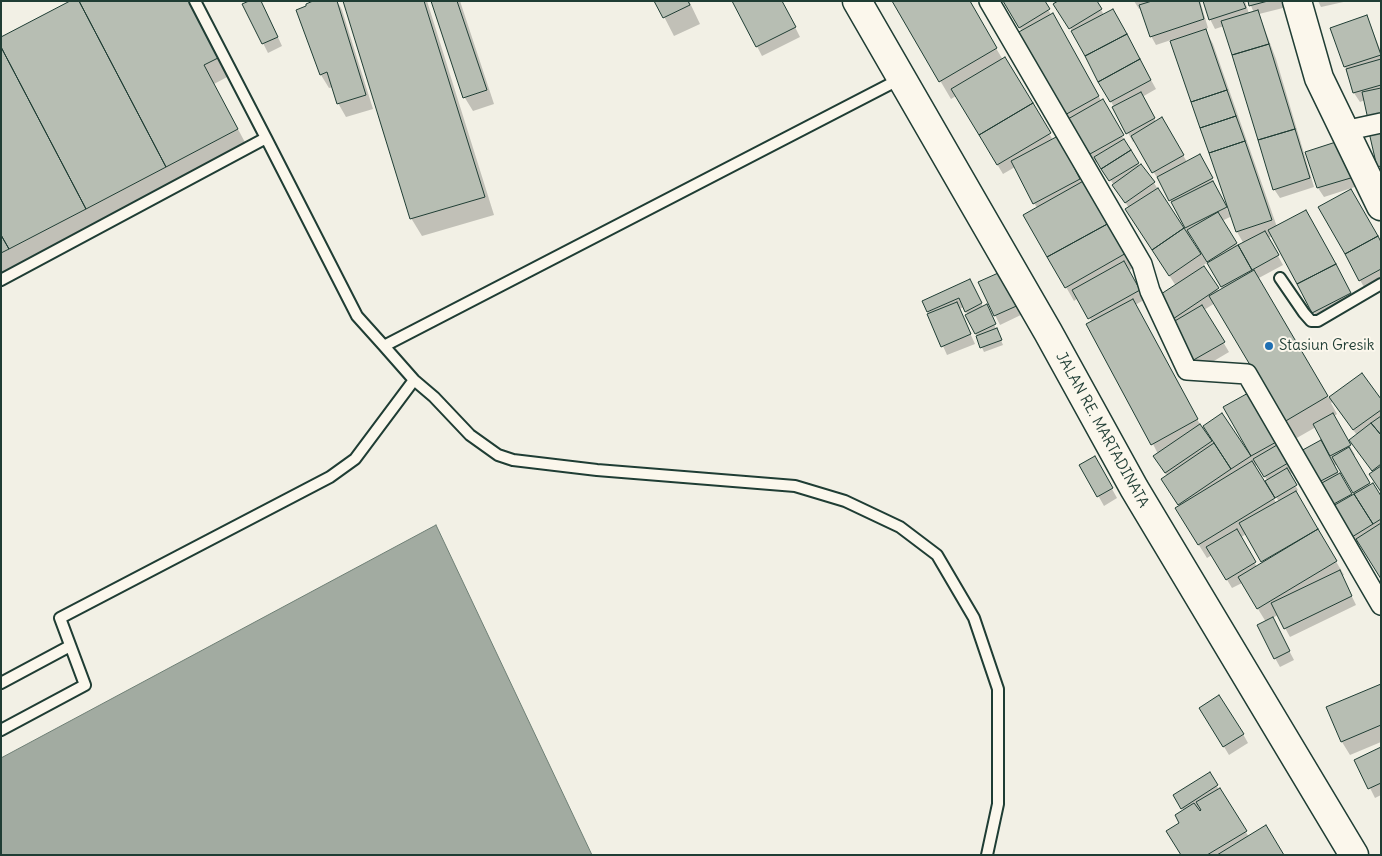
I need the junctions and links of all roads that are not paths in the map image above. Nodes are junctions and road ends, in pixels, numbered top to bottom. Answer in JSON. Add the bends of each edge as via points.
{"nodes":[{"id":1,"x":195,"y":1,"type":"edge"},
{"id":2,"x":856,"y":1,"type":"edge"},
{"id":3,"x":989,"y":1,"type":"edge"},
{"id":4,"x":1297,"y":1,"type":"edge"},
{"id":5,"x":902,"y":78,"type":"junction"},
{"id":6,"x":1381,"y":124,"type":"edge"},
{"id":7,"x":1344,"y":132,"type":"junction"},
{"id":8,"x":266,"y":138,"type":"junction"},
{"id":9,"x":1381,"y":206,"type":"edge"},
{"id":10,"x":1280,"y":278,"type":"dead end"},
{"id":11,"x":1,"y":280,"type":"edge"},
{"id":12,"x":1381,"y":284,"type":"edge"},
{"id":13,"x":384,"y":346,"type":"junction"},
{"id":14,"x":414,"y":380,"type":"junction"},
{"id":15,"x":1381,"y":605,"type":"edge"},
{"id":16,"x":70,"y":646,"type":"junction"},
{"id":17,"x":1,"y":683,"type":"edge"},
{"id":18,"x":1,"y":730,"type":"edge"},
{"id":19,"x":987,"y":855,"type":"edge"},
{"id":20,"x":1354,"y":855,"type":"edge"}],
"edges":[{"from":1,"to":8,"type":"lane"},
{"from":2,"to":5,"type":"main road","name":"JALAN RE. MARTADINATA"},
{"from":3,"to":15,"type":"street","via":[[1142,264],[1150,292],[1187,370],[1247,374]]},
{"from":4,"to":7,"type":"main road","via":[[1319,78]]},
{"from":5,"to":13,"type":"lane"},
{"from":5,"to":20,"type":"main road","name":"JALAN RE. MARTADINATA","via":[[1134,488]]},
{"from":6,"to":7,"type":"street"},
{"from":7,"to":9,"type":"main road"},
{"from":8,"to":11,"type":"lane"},
{"from":8,"to":13,"type":"lane","via":[[356,316]]},
{"from":10,"to":12,"type":"lane","via":[[1311,321],[1318,321]]},
{"from":13,"to":14,"type":"lane"},
{"from":14,"to":16,"type":"lane","via":[[355,459],[330,477],[60,618]]},
{"from":14,"to":19,"type":"lane","via":[[470,435],[498,455],[513,460],[597,470],[795,486],[845,501],[876,516],[900,528],[937,555],[974,618],[998,689],[998,804]]},
{"from":16,"to":17,"type":"lane"},
{"from":16,"to":18,"type":"lane","via":[[86,686]]}]}
